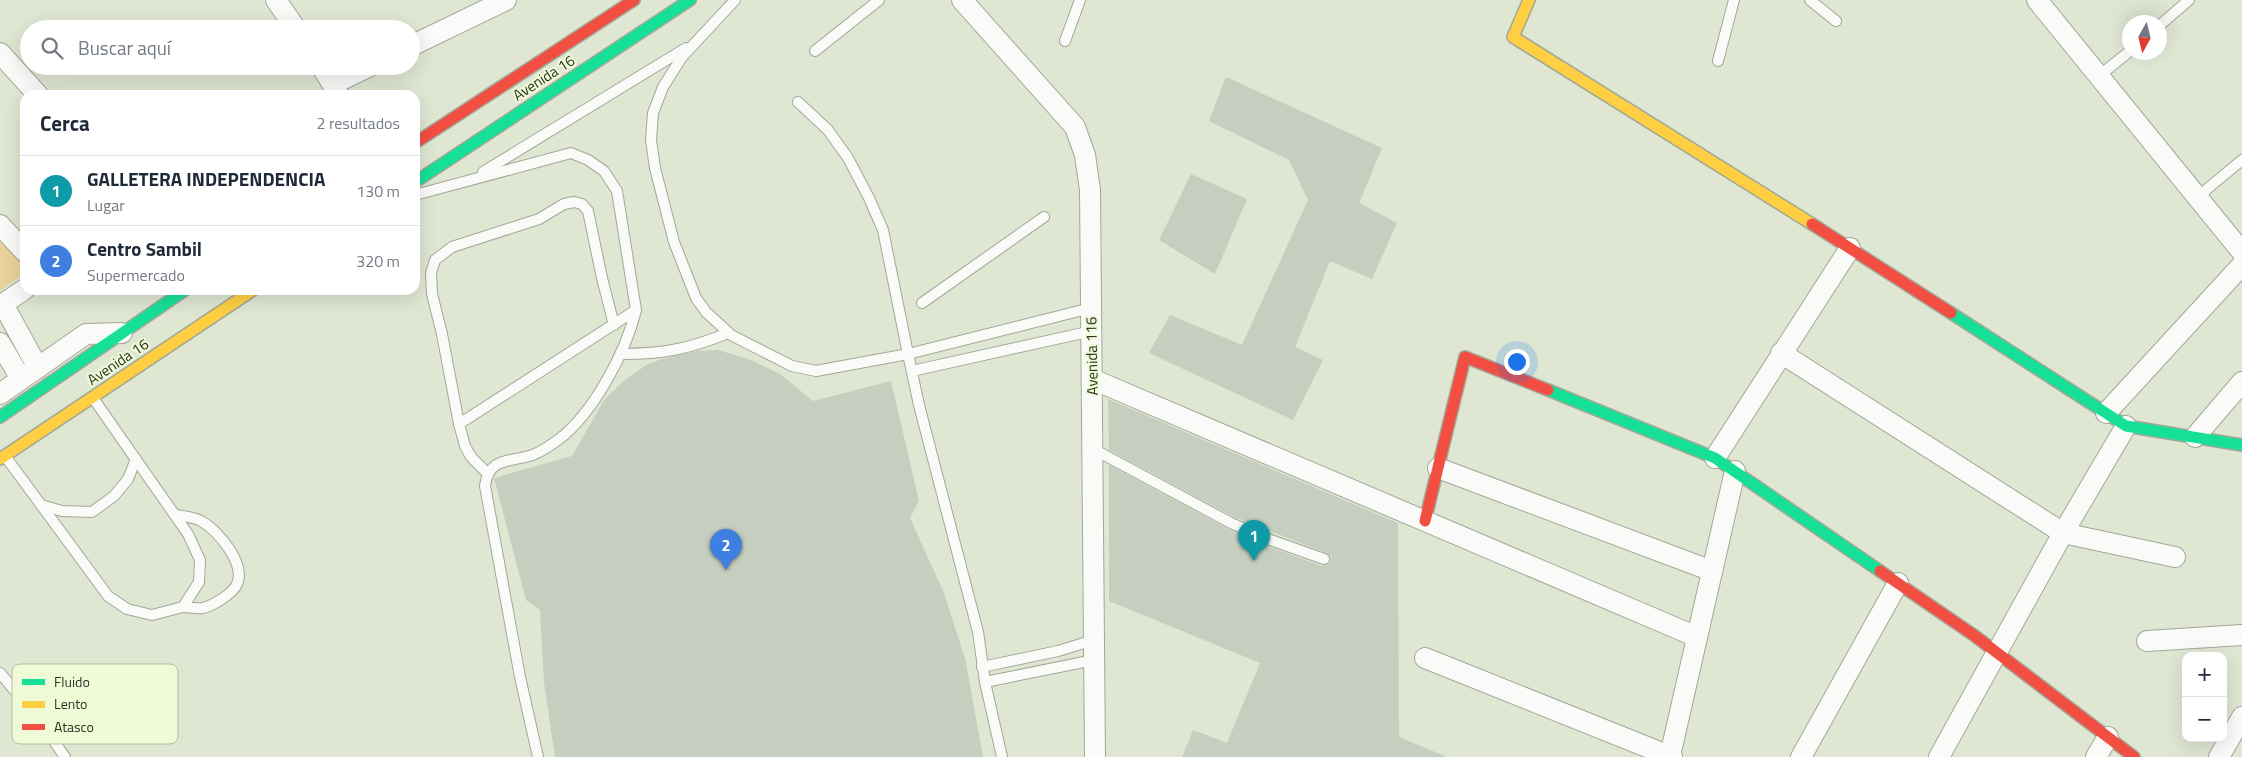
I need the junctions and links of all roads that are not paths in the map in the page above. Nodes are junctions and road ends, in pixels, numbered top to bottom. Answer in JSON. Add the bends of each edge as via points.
{"nodes":[{"id":1,"x":276,"y":0,"type":"edge"},
{"id":2,"x":506,"y":0,"type":"edge"},
{"id":3,"x":634,"y":0,"type":"edge"},
{"id":4,"x":690,"y":0,"type":"edge"},
{"id":5,"x":735,"y":0,"type":"edge"},
{"id":6,"x":879,"y":0,"type":"edge"},
{"id":7,"x":962,"y":0,"type":"edge"},
{"id":8,"x":1080,"y":0,"type":"edge"},
{"id":9,"x":1529,"y":0,"type":"edge"},
{"id":10,"x":1734,"y":0,"type":"edge"},
{"id":11,"x":1810,"y":0,"type":"edge"},
{"id":12,"x":2037,"y":0,"type":"edge"},
{"id":13,"x":2189,"y":0,"type":"edge"},
{"id":14,"x":2167,"y":19,"type":"edge"},
{"id":15,"x":290,"y":20,"type":"edge"},
{"id":16,"x":1836,"y":21,"type":"dead end"},
{"id":17,"x":1065,"y":41,"type":"dead end"},
{"id":18,"x":420,"y":42,"type":"edge"},
{"id":19,"x":693,"y":44,"type":"junction"},
{"id":20,"x":815,"y":51,"type":"dead end"},
{"id":21,"x":0,"y":53,"type":"edge"},
{"id":22,"x":2122,"y":57,"type":"edge"},
{"id":23,"x":1718,"y":60,"type":"dead end"},
{"id":24,"x":327,"y":75,"type":"edge"},
{"id":25,"x":357,"y":75,"type":"edge"},
{"id":26,"x":2099,"y":76,"type":"junction"},
{"id":27,"x":33,"y":90,"type":"edge"},
{"id":28,"x":336,"y":90,"type":"edge"},
{"id":29,"x":798,"y":102,"type":"dead end"},
{"id":30,"x":420,"y":140,"type":"edge"},
{"id":31,"x":2242,"y":160,"type":"edge"},
{"id":32,"x":420,"y":179,"type":"edge"},
{"id":33,"x":469,"y":180,"type":"junction"},
{"id":34,"x":420,"y":194,"type":"edge"},
{"id":35,"x":2199,"y":199,"type":"junction"},
{"id":36,"x":1044,"y":217,"type":"dead end"},
{"id":37,"x":0,"y":225,"type":"edge"},
{"id":38,"x":20,"y":247,"type":"edge"},
{"id":39,"x":1850,"y":248,"type":"junction"},
{"id":40,"x":2242,"y":252,"type":"edge"},
{"id":41,"x":2242,"y":265,"type":"edge"},
{"id":42,"x":20,"y":292,"type":"edge"},
{"id":43,"x":178,"y":295,"type":"edge"},
{"id":44,"x":246,"y":295,"type":"edge"},
{"id":45,"x":922,"y":304,"type":"dead end"},
{"id":46,"x":1,"y":305,"type":"edge"},
{"id":47,"x":1091,"y":308,"type":"junction"},
{"id":48,"x":636,"y":310,"type":"junction"},
{"id":49,"x":614,"y":324,"type":"junction"},
{"id":50,"x":1092,"y":331,"type":"junction"},
{"id":51,"x":122,"y":333,"type":"junction"},
{"id":52,"x":728,"y":333,"type":"junction"},
{"id":53,"x":0,"y":343,"type":"edge"},
{"id":54,"x":1782,"y":353,"type":"junction"},
{"id":55,"x":621,"y":354,"type":"junction"},
{"id":56,"x":908,"y":354,"type":"junction"},
{"id":57,"x":38,"y":368,"type":"junction"},
{"id":58,"x":912,"y":371,"type":"junction"},
{"id":59,"x":21,"y":379,"type":"junction"},
{"id":60,"x":1092,"y":379,"type":"junction"},
{"id":61,"x":2242,"y":382,"type":"edge"},
{"id":62,"x":0,"y":394,"type":"edge"},
{"id":63,"x":93,"y":397,"type":"junction"},
{"id":64,"x":2106,"y":413,"type":"junction"},
{"id":65,"x":0,"y":417,"type":"edge"},
{"id":66,"x":459,"y":424,"type":"junction"},
{"id":67,"x":2126,"y":426,"type":"junction"},
{"id":68,"x":2195,"y":437,"type":"junction"},
{"id":69,"x":2242,"y":445,"type":"edge"},
{"id":70,"x":1093,"y":449,"type":"junction"},
{"id":71,"x":3,"y":458,"type":"edge"},
{"id":72,"x":1715,"y":458,"type":"junction"},
{"id":73,"x":136,"y":460,"type":"junction"},
{"id":74,"x":1438,"y":468,"type":"junction"},
{"id":75,"x":1735,"y":471,"type":"junction"},
{"id":76,"x":487,"y":474,"type":"junction"},
{"id":77,"x":41,"y":505,"type":"junction"},
{"id":78,"x":175,"y":515,"type":"junction"},
{"id":79,"x":1425,"y":521,"type":"junction"},
{"id":80,"x":2063,"y":533,"type":"junction"},
{"id":81,"x":2175,"y":557,"type":"dead end"},
{"id":82,"x":1324,"y":559,"type":"dead end"},
{"id":83,"x":1712,"y":571,"type":"junction"},
{"id":84,"x":1898,"y":583,"type":"junction"},
{"id":85,"x":183,"y":607,"type":"junction"},
{"id":86,"x":2242,"y":635,"type":"edge"},
{"id":87,"x":1697,"y":637,"type":"junction"},
{"id":88,"x":2147,"y":641,"type":"dead end"},
{"id":89,"x":1094,"y":650,"type":"junction"},
{"id":90,"x":1998,"y":653,"type":"junction"},
{"id":91,"x":1424,"y":658,"type":"dead end"},
{"id":92,"x":982,"y":667,"type":"junction"},
{"id":93,"x":0,"y":673,"type":"edge"},
{"id":94,"x":985,"y":682,"type":"junction"},
{"id":95,"x":12,"y":687,"type":"edge"},
{"id":96,"x":2242,"y":717,"type":"edge"},
{"id":97,"x":2108,"y":737,"type":"junction"},
{"id":98,"x":56,"y":744,"type":"edge"},
{"id":99,"x":1671,"y":756,"type":"edge"},
{"id":100,"x":65,"y":757,"type":"edge"},
{"id":101,"x":538,"y":757,"type":"edge"},
{"id":102,"x":1002,"y":757,"type":"edge"},
{"id":103,"x":1095,"y":757,"type":"edge"},
{"id":104,"x":1801,"y":757,"type":"edge"},
{"id":105,"x":1939,"y":757,"type":"edge"},
{"id":106,"x":2096,"y":757,"type":"edge"},
{"id":107,"x":2134,"y":757,"type":"edge"},
{"id":108,"x":2219,"y":757,"type":"edge"}],
"edges":[{"from":1,"to":15,"type":"street"},
{"from":2,"to":18,"type":"street"},
{"from":3,"to":30,"type":"main road","name":"Avenida 16"},
{"from":4,"to":32,"type":"main road","name":"Avenida 16"},
{"from":5,"to":19,"type":"lane"},
{"from":6,"to":20,"type":"lane"},
{"from":7,"to":47,"type":"street","name":"Avenida 116","via":[[1075,127],[1085,155],[1090,190]]},
{"from":8,"to":17,"type":"lane"},
{"from":9,"to":39,"type":"main road","via":[[1513,37]]},
{"from":10,"to":23,"type":"lane"},
{"from":11,"to":16,"type":"lane"},
{"from":12,"to":26,"type":"street"},
{"from":13,"to":14,"type":"lane"},
{"from":19,"to":33,"type":"lane"},
{"from":19,"to":52,"type":"lane","via":[[663,87],[653,113],[651,140],[674,242],[696,298]]},
{"from":21,"to":27,"type":"street"},
{"from":22,"to":26,"type":"lane"},
{"from":24,"to":28,"type":"street"},
{"from":25,"to":28,"type":"street"},
{"from":26,"to":35,"type":"street"},
{"from":29,"to":56,"type":"lane","via":[[828,130],[848,158],[883,230]]},
{"from":31,"to":35,"type":"lane"},
{"from":33,"to":34,"type":"lane"},
{"from":33,"to":48,"type":"lane","via":[[571,153],[604,171],[616,191]]},
{"from":35,"to":40,"type":"street"},
{"from":36,"to":45,"type":"lane"},
{"from":37,"to":38,"type":"street"},
{"from":39,"to":54,"type":"street"},
{"from":39,"to":64,"type":"main road"},
{"from":41,"to":64,"type":"street"},
{"from":42,"to":46,"type":"street"},
{"from":43,"to":51,"type":"main road","name":"Avenida 16"},
{"from":44,"to":63,"type":"main road","name":"Avenida 16"},
{"from":46,"to":57,"type":"street"},
{"from":47,"to":50,"type":"street","name":"Avenida 116"},
{"from":47,"to":56,"type":"lane"},
{"from":48,"to":49,"type":"lane"},
{"from":48,"to":55,"type":"lane"},
{"from":49,"to":66,"type":"lane"},
{"from":49,"to":66,"type":"lane","via":[[588,211],[582,204],[564,204],[539,219],[449,249],[435,260],[431,273],[432,294]]},
{"from":50,"to":58,"type":"lane"},
{"from":50,"to":60,"type":"street","name":"Avenida 116"},
{"from":51,"to":57,"type":"street","via":[[86,334]]},
{"from":51,"to":65,"type":"main road","name":"Avenida 16"},
{"from":52,"to":55,"type":"lane","via":[[697,345],[655,354]]},
{"from":52,"to":56,"type":"lane","via":[[773,358],[816,371]]},
{"from":53,"to":59,"type":"street"},
{"from":54,"to":72,"type":"street"},
{"from":54,"to":80,"type":"street"},
{"from":55,"to":76,"type":"lane","via":[[581,416],[558,440],[534,454],[494,466]]},
{"from":56,"to":58,"type":"lane"},
{"from":57,"to":59,"type":"street"},
{"from":58,"to":92,"type":"lane","via":[[978,632]]},
{"from":59,"to":62,"type":"street"},
{"from":60,"to":70,"type":"street","name":"Avenida 116"},
{"from":60,"to":79,"type":"street"},
{"from":61,"to":68,"type":"street"},
{"from":63,"to":71,"type":"main road","name":"Avenida 16"},
{"from":63,"to":73,"type":"lane"},
{"from":64,"to":67,"type":"main road"},
{"from":66,"to":76,"type":"lane","via":[[465,446]]},
{"from":67,"to":68,"type":"main road"},
{"from":67,"to":80,"type":"street"},
{"from":68,"to":69,"type":"main road"},
{"from":70,"to":82,"type":"lane","via":[[1231,522]]},
{"from":70,"to":89,"type":"street","name":"Avenida 116"},
{"from":71,"to":77,"type":"lane"},
{"from":72,"to":74,"type":"main road","via":[[1464,357]]},
{"from":72,"to":75,"type":"main road"},
{"from":73,"to":77,"type":"lane","via":[[128,479],[114,496],[92,512],[62,511]]},
{"from":73,"to":78,"type":"lane"},
{"from":74,"to":79,"type":"main road"},
{"from":74,"to":83,"type":"street"},
{"from":75,"to":83,"type":"street"},
{"from":75,"to":84,"type":"main road"},
{"from":76,"to":101,"type":"lane","via":[[485,486]]},
{"from":77,"to":85,"type":"lane","via":[[108,596],[127,609],[152,615]]},
{"from":78,"to":85,"type":"lane","via":[[200,560],[199,582]]},
{"from":78,"to":85,"type":"lane","via":[[200,520],[220,534],[234,559],[238,575],[237,585],[220,601],[202,608]]},
{"from":79,"to":87,"type":"street"},
{"from":80,"to":81,"type":"street"},
{"from":80,"to":90,"type":"street"},
{"from":83,"to":87,"type":"street"},
{"from":84,"to":90,"type":"main road"},
{"from":84,"to":104,"type":"street"},
{"from":86,"to":88,"type":"street"},
{"from":87,"to":99,"type":"street"},
{"from":89,"to":92,"type":"lane","via":[[1058,651]]},
{"from":89,"to":94,"type":"lane"},
{"from":89,"to":103,"type":"street","name":"Avenida 116"},
{"from":90,"to":97,"type":"main road"},
{"from":90,"to":105,"type":"street"},
{"from":91,"to":99,"type":"street"},
{"from":92,"to":94,"type":"lane"},
{"from":93,"to":95,"type":"lane"},
{"from":94,"to":102,"type":"lane"},
{"from":96,"to":108,"type":"street"},
{"from":97,"to":106,"type":"street"},
{"from":97,"to":107,"type":"main road"},
{"from":98,"to":100,"type":"lane"}]}
